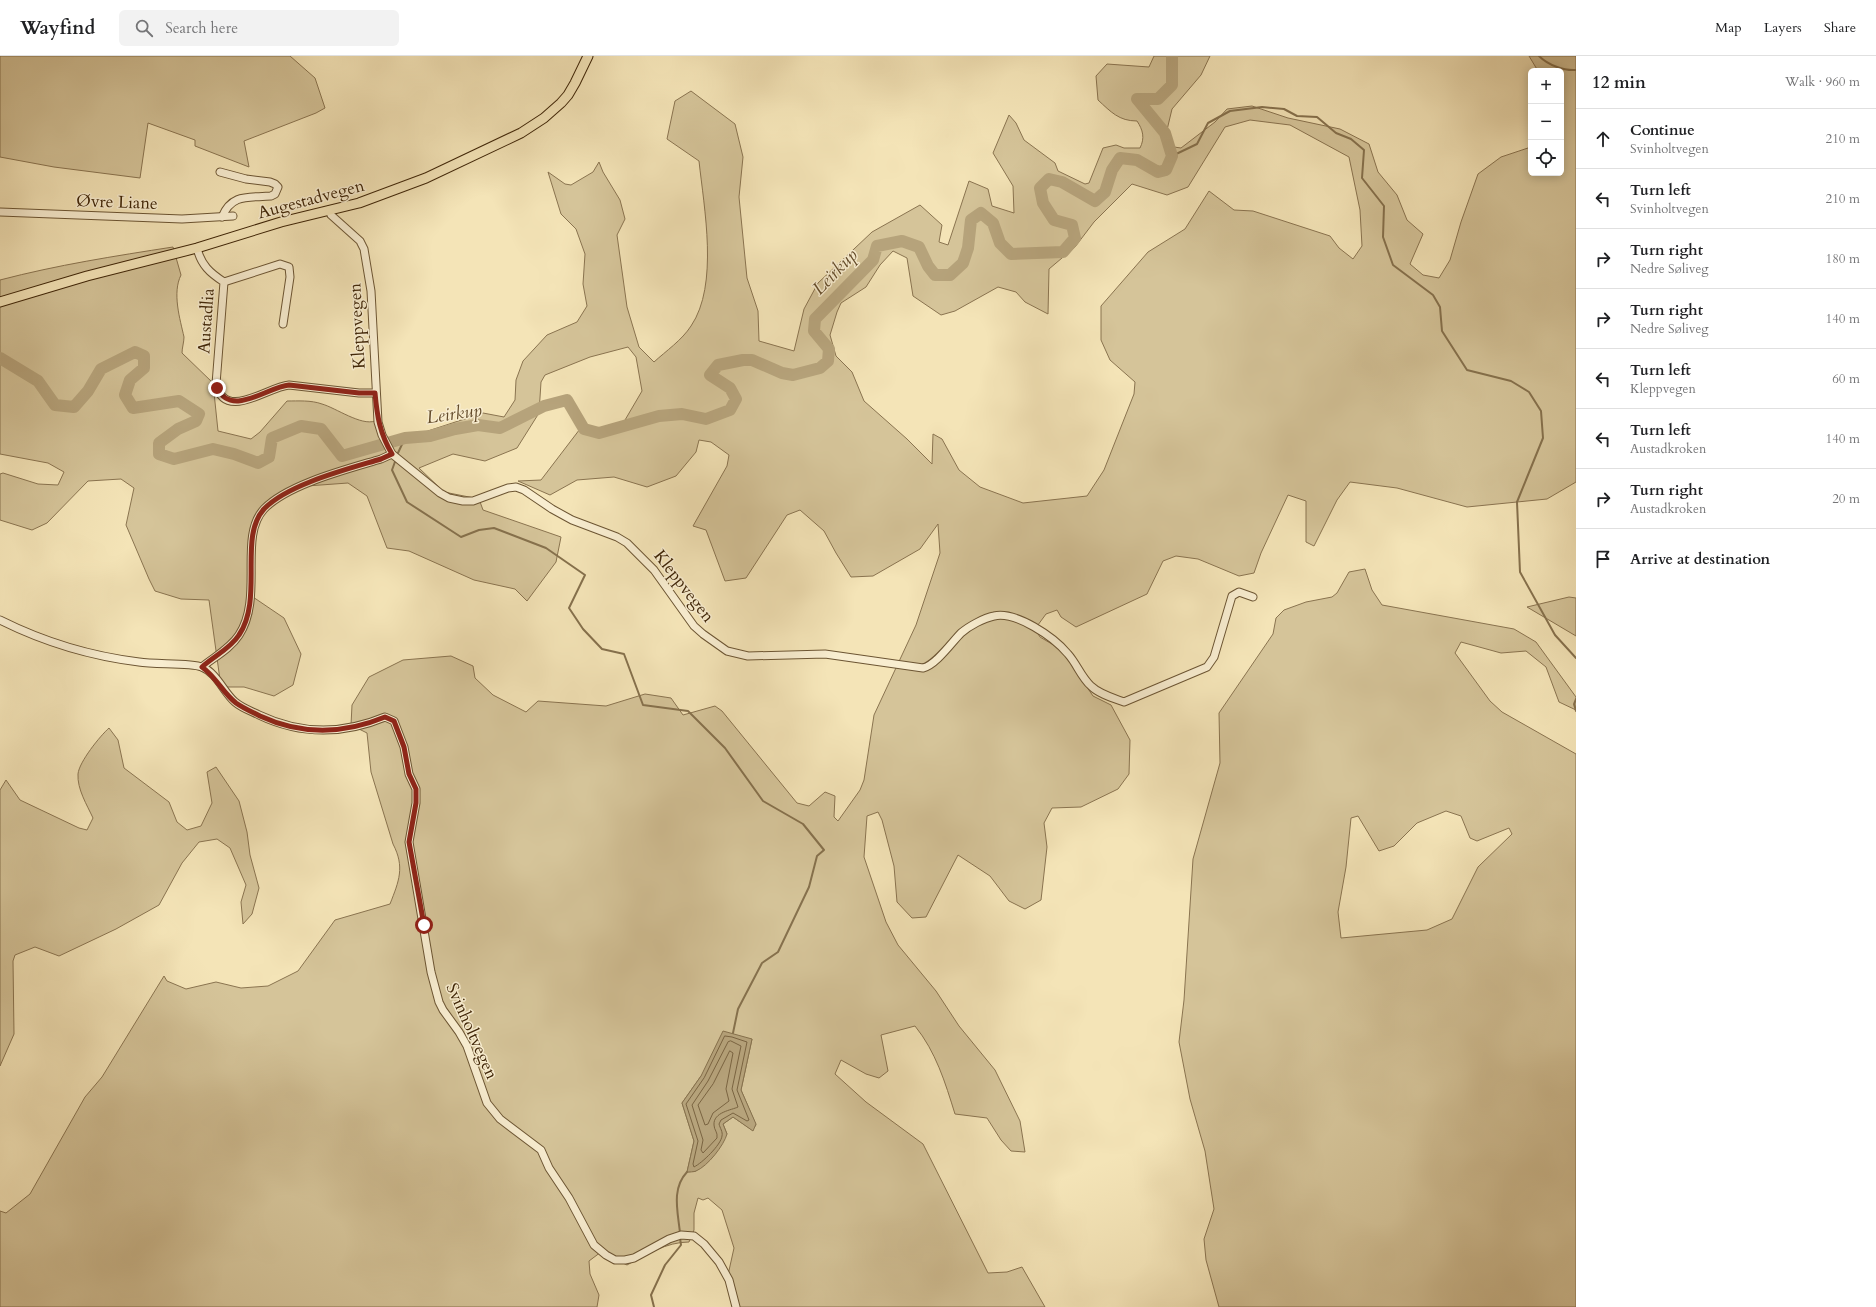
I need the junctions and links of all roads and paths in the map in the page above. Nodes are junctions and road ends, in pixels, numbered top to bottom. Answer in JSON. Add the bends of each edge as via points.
{"nodes":[{"id":1,"x":588,"y":56,"type":"edge"},
{"id":2,"x":220,"y":172,"type":"dead end"},
{"id":3,"x":329,"y":210,"type":"junction"},
{"id":4,"x":0,"y":212,"type":"edge"},
{"id":5,"x":232,"y":216,"type":"dead end"},
{"id":6,"x":222,"y":217,"type":"junction"},
{"id":7,"x":197,"y":248,"type":"junction"},
{"id":8,"x":224,"y":282,"type":"junction"},
{"id":9,"x":0,"y":302,"type":"edge"},
{"id":10,"x":283,"y":324,"type":"dead end"},
{"id":11,"x":375,"y":393,"type":"junction"},
{"id":12,"x":392,"y":454,"type":"junction"},
{"id":13,"x":1253,"y":597,"type":"dead end"},
{"id":14,"x":0,"y":620,"type":"edge"},
{"id":15,"x":202,"y":667,"type":"junction"},
{"id":16,"x":736,"y":1307,"type":"edge"}],
"edges":[{"from":1,"to":3,"type":"main road","name":"Augestadvegen","via":[[575,83],[561,103],[521,133],[426,178],[378,197]]},
{"from":2,"to":6,"type":"street","via":[[270,182],[278,187],[271,196],[233,201],[225,209]]},
{"from":3,"to":7,"type":"main road","name":"Augestadvegen"},
{"from":3,"to":11,"type":"street","name":"Kleppvegen","via":[[331,215],[360,241],[364,249],[371,291]]},
{"from":4,"to":6,"type":"street","name":"Øvre Liane","via":[[182,220]]},
{"from":5,"to":6,"type":"street","name":"Øvre Liane"},
{"from":7,"to":8,"type":"street","name":"Austadlia","via":[[199,258],[206,268]]},
{"from":7,"to":9,"type":"main road","name":"Augestadvegen","via":[[87,276]]},
{"from":8,"to":10,"type":"street","name":"Austadlia","via":[[280,264],[289,267],[290,277]]},
{"from":8,"to":11,"type":"street","name":"Austadlia","via":[[217,388],[223,397],[231,401],[243,401],[289,385]]},
{"from":11,"to":12,"type":"street","name":"Kleppvegen","via":[[378,422]]},
{"from":12,"to":13,"type":"street","name":"Kleppvegen","via":[[440,493],[456,501],[473,501],[516,487],[572,520],[617,537],[627,543],[654,570],[702,634],[737,655],[766,657],[825,654],[923,668],[931,664],[963,632],[994,616],[1002,615],[1013,617],[1042,632],[1068,653],[1092,687],[1124,702],[1207,667],[1214,657],[1232,596],[1239,592]]},
{"from":12,"to":15,"type":"street","via":[[286,493],[264,509],[254,527],[250,602],[244,625],[231,645]]},
{"from":14,"to":15,"type":"street","via":[[47,640],[94,655],[144,663]]},
{"from":15,"to":16,"type":"street","name":"Svinholtvegen","via":[[211,673],[230,698],[242,707],[290,727],[328,730],[366,725],[385,717],[394,721],[404,747],[409,774],[416,789],[409,842],[431,972],[439,1002],[467,1046],[487,1103],[500,1120],[541,1150],[594,1245],[606,1255],[615,1260],[625,1260],[634,1258],[669,1238],[681,1235],[694,1236],[719,1262],[729,1280]]}]}
